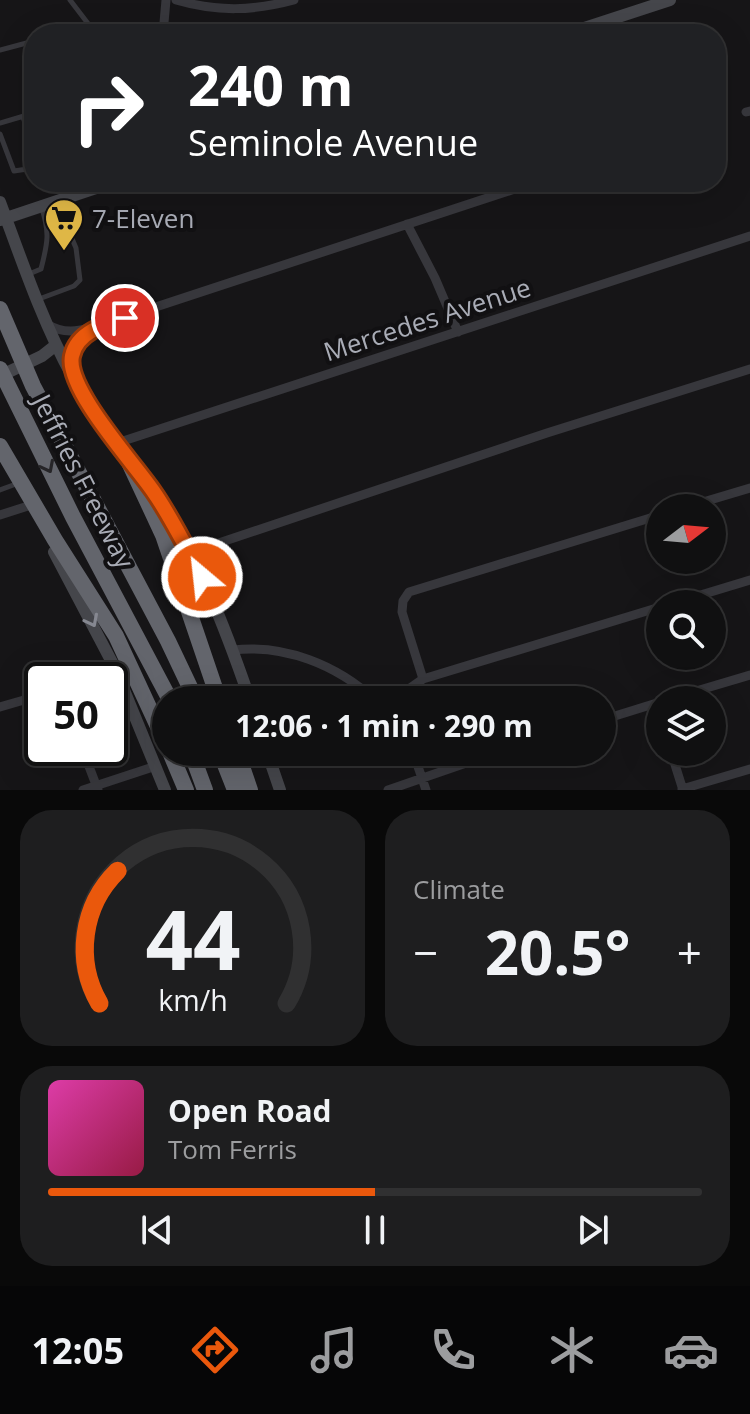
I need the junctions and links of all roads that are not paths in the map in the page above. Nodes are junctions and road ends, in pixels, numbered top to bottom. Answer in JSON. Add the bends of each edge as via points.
{"nodes":[{"id":1,"x":70,"y":0,"type":"edge"},
{"id":2,"x":166,"y":0,"type":"edge"},
{"id":3,"x":176,"y":0,"type":"edge"},
{"id":4,"x":294,"y":0,"type":"edge"},
{"id":5,"x":670,"y":0,"type":"edge"},
{"id":6,"x":88,"y":24,"type":"edge"},
{"id":7,"x":164,"y":24,"type":"edge"},
{"id":8,"x":597,"y":24,"type":"edge"},
{"id":9,"x":24,"y":44,"type":"edge"},
{"id":10,"x":0,"y":50,"type":"edge"},
{"id":11,"x":23,"y":116,"type":"joint"},
{"id":12,"x":24,"y":119,"type":"edge"},
{"id":13,"x":0,"y":123,"type":"edge"},
{"id":14,"x":0,"y":134,"type":"edge"},
{"id":15,"x":24,"y":170,"type":"edge"},
{"id":16,"x":74,"y":192,"type":"edge"},
{"id":17,"x":505,"y":192,"type":"edge"},
{"id":18,"x":56,"y":201,"type":"junction"},
{"id":19,"x":0,"y":202,"type":"edge"},
{"id":20,"x":41,"y":206,"type":"junction"},
{"id":21,"x":3,"y":219,"type":"edge"},
{"id":22,"x":407,"y":224,"type":"junction"},
{"id":23,"x":750,"y":236,"type":"edge"},
{"id":24,"x":28,"y":274,"type":"junction"},
{"id":25,"x":38,"y":300,"type":"junction"},
{"id":26,"x":0,"y":309,"type":"edge"},
{"id":27,"x":47,"y":324,"type":"junction"},
{"id":28,"x":98,"y":326,"type":"junction"},
{"id":29,"x":458,"y":332,"type":"junction"},
{"id":30,"x":56,"y":345,"type":"junction"},
{"id":31,"x":0,"y":369,"type":"edge"},
{"id":32,"x":750,"y":369,"type":"edge"},
{"id":33,"x":0,"y":376,"type":"edge"},
{"id":34,"x":74,"y":379,"type":"junction"},
{"id":35,"x":117,"y":443,"type":"junction"},
{"id":36,"x":0,"y":446,"type":"edge"},
{"id":37,"x":0,"y":455,"type":"edge"},
{"id":38,"x":127,"y":458,"type":"junction"},
{"id":39,"x":16,"y":484,"type":"junction"},
{"id":40,"x":750,"y":488,"type":"edge"},
{"id":41,"x":0,"y":490,"type":"edge"},
{"id":42,"x":726,"y":495,"type":"edge"},
{"id":43,"x":28,"y":506,"type":"junction"},
{"id":44,"x":0,"y":515,"type":"edge"},
{"id":45,"x":646,"y":519,"type":"edge"},
{"id":46,"x":189,"y":553,"type":"junction"},
{"id":47,"x":750,"y":580,"type":"edge"},
{"id":48,"x":717,"y":590,"type":"edge"},
{"id":49,"x":646,"y":611,"type":"edge"},
{"id":50,"x":233,"y":650,"type":"junction"},
{"id":51,"x":750,"y":675,"type":"edge"},
{"id":52,"x":423,"y":679,"type":"junction"},
{"id":53,"x":163,"y":686,"type":"edge"},
{"id":54,"x":189,"y":686,"type":"edge"},
{"id":55,"x":214,"y":686,"type":"edge"},
{"id":56,"x":245,"y":686,"type":"edge"},
{"id":57,"x":356,"y":686,"type":"edge"},
{"id":58,"x":409,"y":686,"type":"edge"},
{"id":59,"x":714,"y":686,"type":"edge"},
{"id":60,"x":24,"y":700,"type":"edge"},
{"id":61,"x":0,"y":707,"type":"edge"},
{"id":62,"x":646,"y":707,"type":"edge"},
{"id":63,"x":152,"y":714,"type":"edge"},
{"id":64,"x":616,"y":716,"type":"edge"},
{"id":65,"x":152,"y":757,"type":"edge"},
{"id":66,"x":89,"y":766,"type":"edge"},
{"id":67,"x":156,"y":766,"type":"joint"},
{"id":68,"x":176,"y":766,"type":"edge"},
{"id":69,"x":196,"y":766,"type":"edge"},
{"id":70,"x":226,"y":766,"type":"edge"},
{"id":71,"x":242,"y":766,"type":"edge"},
{"id":72,"x":272,"y":766,"type":"edge"},
{"id":73,"x":419,"y":766,"type":"edge"},
{"id":74,"x":456,"y":766,"type":"edge"},
{"id":75,"x":675,"y":766,"type":"edge"},
{"id":76,"x":750,"y":769,"type":"edge"},
{"id":77,"x":423,"y":777,"type":"junction"},
{"id":78,"x":97,"y":788,"type":"edge"},
{"id":79,"x":83,"y":790,"type":"edge"},
{"id":80,"x":165,"y":790,"type":"edge"},
{"id":81,"x":186,"y":790,"type":"edge"},
{"id":82,"x":205,"y":790,"type":"edge"},
{"id":83,"x":235,"y":790,"type":"edge"},
{"id":84,"x":250,"y":790,"type":"edge"},
{"id":85,"x":280,"y":790,"type":"edge"},
{"id":86,"x":388,"y":790,"type":"edge"},
{"id":87,"x":426,"y":790,"type":"edge"},
{"id":88,"x":682,"y":790,"type":"edge"}],
"edges":[{"from":1,"to":6,"type":"lane"},
{"from":2,"to":7,"type":"street"},
{"from":3,"to":4,"type":"street","via":[[242,10]]},
{"from":5,"to":8,"type":"main road"},
{"from":9,"to":10,"type":"lane"},
{"from":11,"to":12,"type":"lane"},
{"from":11,"to":13,"type":"lane"},
{"from":14,"to":15,"type":"lane","via":[[14,171]]},
{"from":16,"to":18,"type":"main road"},
{"from":17,"to":22,"type":"street"},
{"from":18,"to":20,"type":"main road"},
{"from":18,"to":25,"type":"lane","via":[[76,248],[80,280]]},
{"from":19,"to":21,"type":"main road"},
{"from":20,"to":21,"type":"main road"},
{"from":20,"to":24,"type":"lane","via":[[48,240],[41,269]]},
{"from":21,"to":24,"type":"main road"},
{"from":22,"to":28,"type":"street"},
{"from":22,"to":29,"type":"street"},
{"from":23,"to":29,"type":"street","name":"Mercedes Avenue"},
{"from":24,"to":25,"type":"main road"},
{"from":25,"to":27,"type":"main road"},
{"from":26,"to":54,"type":"highway","name":"Jeffries Freeway","via":[[33,386]]},
{"from":27,"to":28,"type":"street","via":[[73,333]]},
{"from":27,"to":30,"type":"main road"},
{"from":28,"to":34,"type":"street","via":[[75,348]]},
{"from":29,"to":35,"type":"street","name":"Mercedes Avenue"},
{"from":30,"to":33,"type":"main road"},
{"from":30,"to":34,"type":"main road"},
{"from":31,"to":53,"type":"highway","name":"Jeffries Freeway","one_way":true},
{"from":32,"to":46,"type":"street"},
{"from":34,"to":35,"type":"main road"},
{"from":35,"to":38,"type":"main road"},
{"from":36,"to":63,"type":"highway","via":[[116,636]]},
{"from":37,"to":39,"type":"main road"},
{"from":38,"to":46,"type":"main road","via":[[153,490]]},
{"from":38,"to":55,"type":"highway","via":[[163,535]]},
{"from":39,"to":41,"type":"lane"},
{"from":39,"to":43,"type":"main road"},
{"from":40,"to":42,"type":"street"},
{"from":43,"to":44,"type":"street"},
{"from":43,"to":65,"type":"main road","one_way":true,"via":[[109,656]]},
{"from":45,"to":52,"type":"street","via":[[409,592],[402,612]]},
{"from":46,"to":50,"type":"main road"},
{"from":47,"to":48,"type":"street"},
{"from":49,"to":52,"type":"street"},
{"from":50,"to":56,"type":"main road"},
{"from":50,"to":57,"type":"street","via":[[273,650],[302,657]]},
{"from":51,"to":59,"type":"street"},
{"from":52,"to":58,"type":"street"},
{"from":60,"to":61,"type":"street"},
{"from":62,"to":64,"type":"street"},
{"from":66,"to":78,"type":"street"},
{"from":67,"to":78,"type":"street"},
{"from":67,"to":80,"type":"main road"},
{"from":68,"to":81,"type":"highway"},
{"from":69,"to":82,"type":"highway"},
{"from":70,"to":83,"type":"highway"},
{"from":71,"to":84,"type":"highway"},
{"from":72,"to":85,"type":"main road"},
{"from":73,"to":77,"type":"street"},
{"from":74,"to":77,"type":"street"},
{"from":75,"to":88,"type":"street"},
{"from":76,"to":88,"type":"street"},
{"from":77,"to":86,"type":"street"},
{"from":77,"to":87,"type":"street"},
{"from":78,"to":79,"type":"street"}]}
